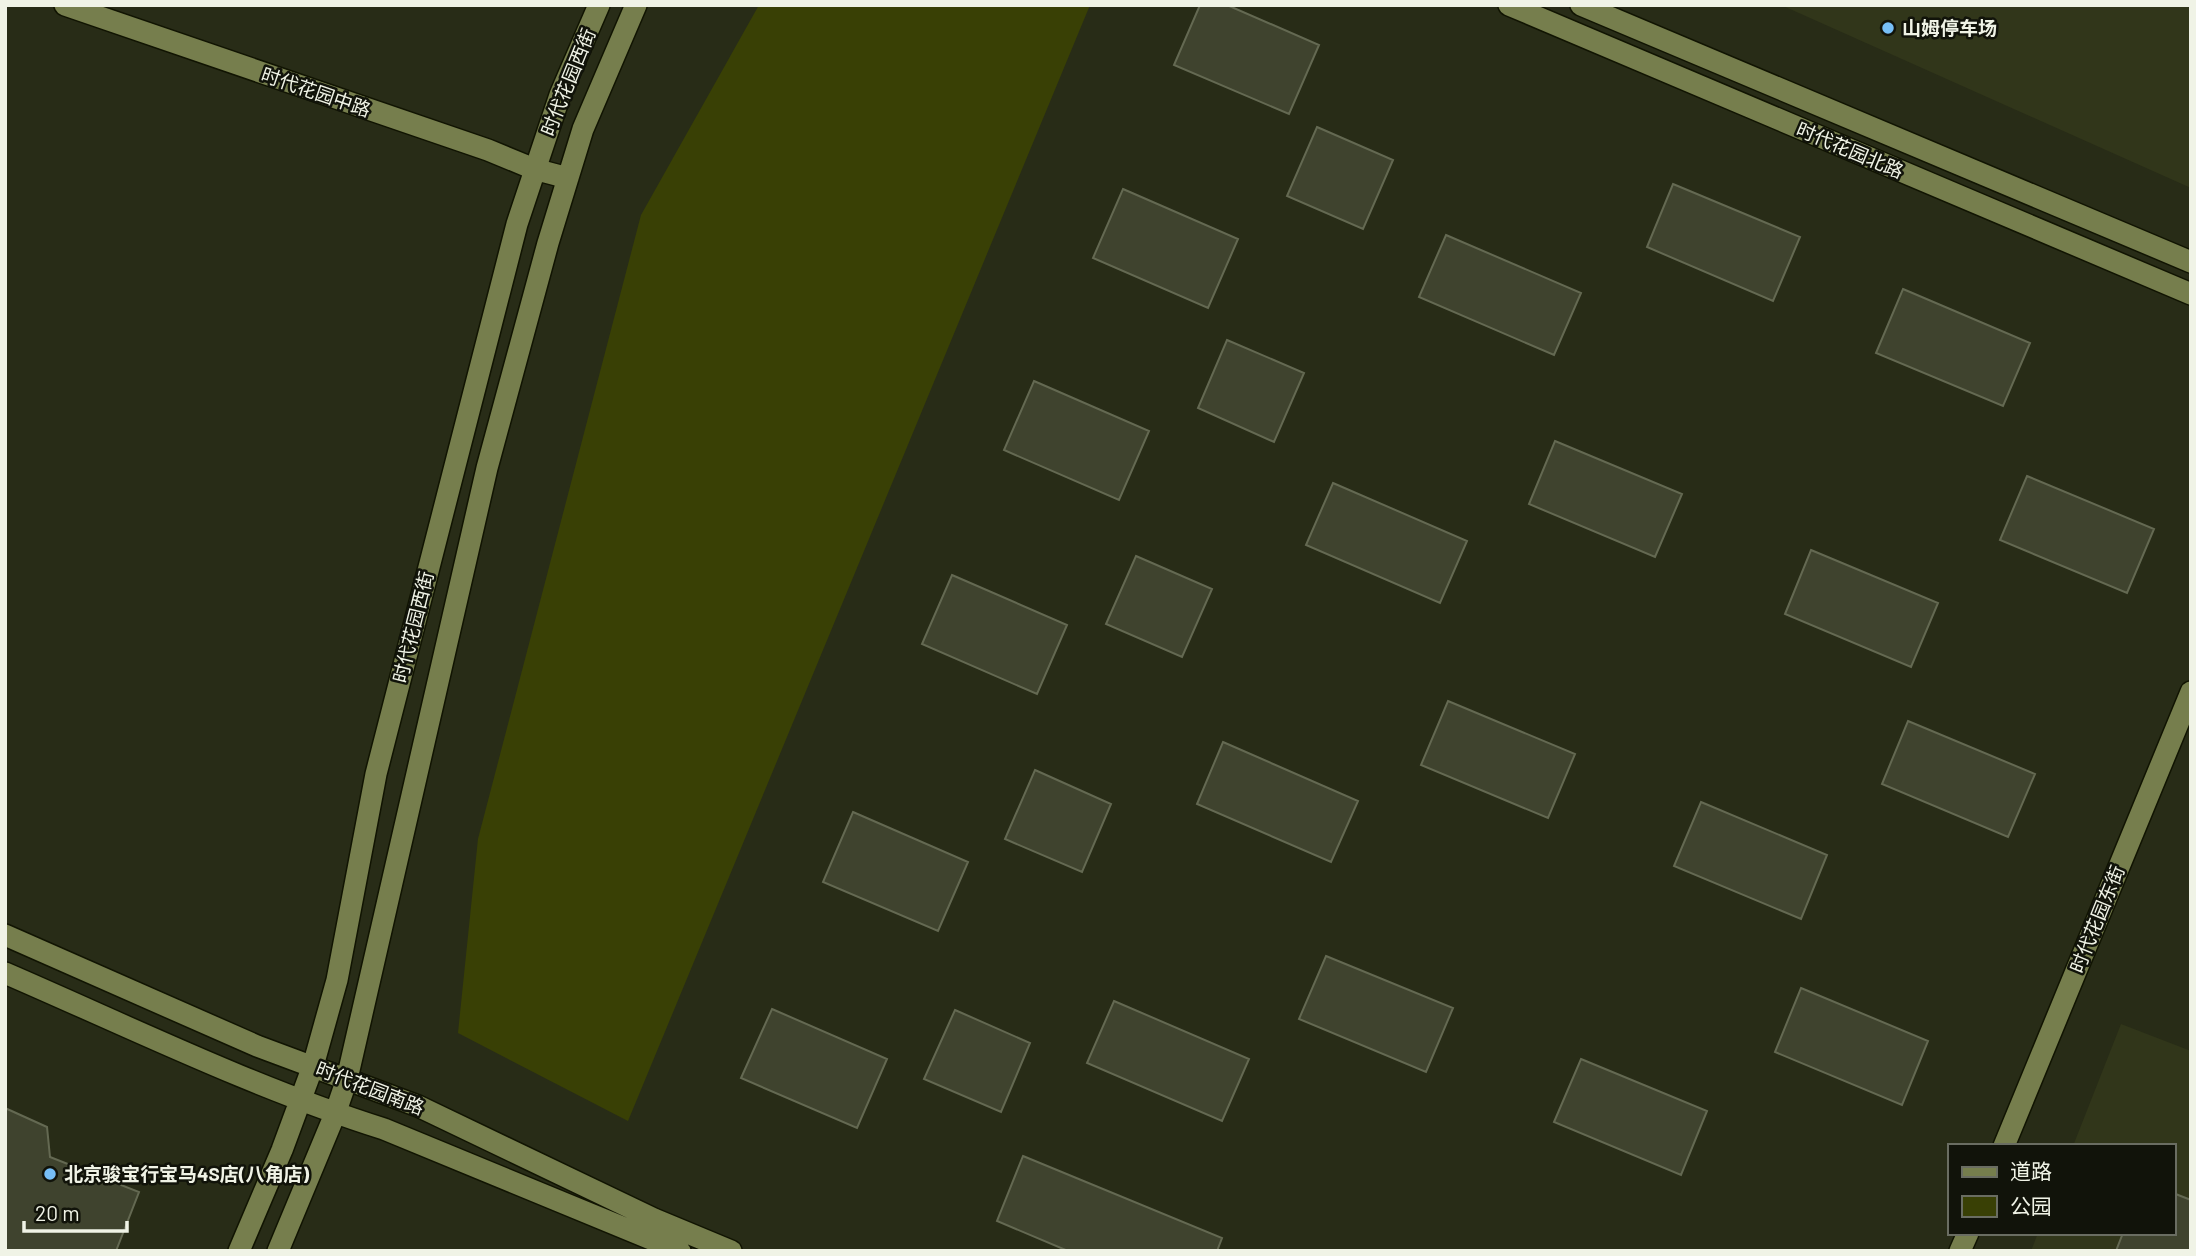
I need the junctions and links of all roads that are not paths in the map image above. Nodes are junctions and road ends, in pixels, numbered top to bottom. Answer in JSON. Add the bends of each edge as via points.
{"nodes":[{"id":1,"x":65,"y":5,"type":"edge"},
{"id":2,"x":599,"y":5,"type":"edge"},
{"id":3,"x":636,"y":5,"type":"edge"},
{"id":4,"x":1509,"y":5,"type":"edge"},
{"id":5,"x":1581,"y":5,"type":"edge"},
{"id":6,"x":534,"y":169,"type":"junction"},
{"id":7,"x":568,"y":178,"type":"junction"},
{"id":8,"x":2191,"y":262,"type":"edge"},
{"id":9,"x":2191,"y":294,"type":"edge"},
{"id":10,"x":2191,"y":692,"type":"edge"},
{"id":11,"x":5,"y":934,"type":"edge"},
{"id":12,"x":5,"y":973,"type":"edge"},
{"id":13,"x":313,"y":1066,"type":"junction"},
{"id":14,"x":347,"y":1079,"type":"junction"},
{"id":15,"x":302,"y":1100,"type":"junction"},
{"id":16,"x":335,"y":1114,"type":"junction"},
{"id":17,"x":2005,"y":1144,"type":"edge"},
{"id":18,"x":1967,"y":1235,"type":"edge"},
{"id":19,"x":239,"y":1251,"type":"edge"},
{"id":20,"x":278,"y":1251,"type":"edge"},
{"id":21,"x":680,"y":1251,"type":"edge"},
{"id":22,"x":731,"y":1251,"type":"edge"},
{"id":23,"x":1960,"y":1251,"type":"edge"}],
"edges":[{"from":1,"to":6,"type":"street","name":"时代花园中路"},
{"from":2,"to":6,"type":"street","name":"时代花园西街"},
{"from":3,"to":7,"type":"street","name":"时代花园西街","via":[[583,129]]},
{"from":4,"to":9,"type":"street","name":"时代花园北路"},
{"from":5,"to":8,"type":"street","name":"时代花园北路"},
{"from":6,"to":7,"type":"street","name":"时代花园中路"},
{"from":6,"to":13,"type":"street","name":"时代花园西街","via":[[376,774],[337,980]]},
{"from":7,"to":14,"type":"street","name":"时代花园西街","via":[[487,468]]},
{"from":10,"to":17,"type":"street","name":"时代花园东街"},
{"from":11,"to":13,"type":"street","name":"时代花园南路","via":[[257,1046]]},
{"from":12,"to":15,"type":"street","name":"时代花园南路"},
{"from":13,"to":14,"type":"street","name":"时代花园南路"},
{"from":13,"to":15,"type":"street","name":"时代花园西街"},
{"from":14,"to":16,"type":"street","name":"时代花园西街"},
{"from":14,"to":22,"type":"street","name":"时代花园南路","via":[[418,1106]]},
{"from":15,"to":16,"type":"street","name":"时代花园南路"},
{"from":15,"to":19,"type":"street","name":"时代花园西街"},
{"from":16,"to":20,"type":"street","name":"时代花园西街"},
{"from":16,"to":21,"type":"street","name":"时代花园南路","via":[[384,1129]]},
{"from":18,"to":23,"type":"street"}]}
